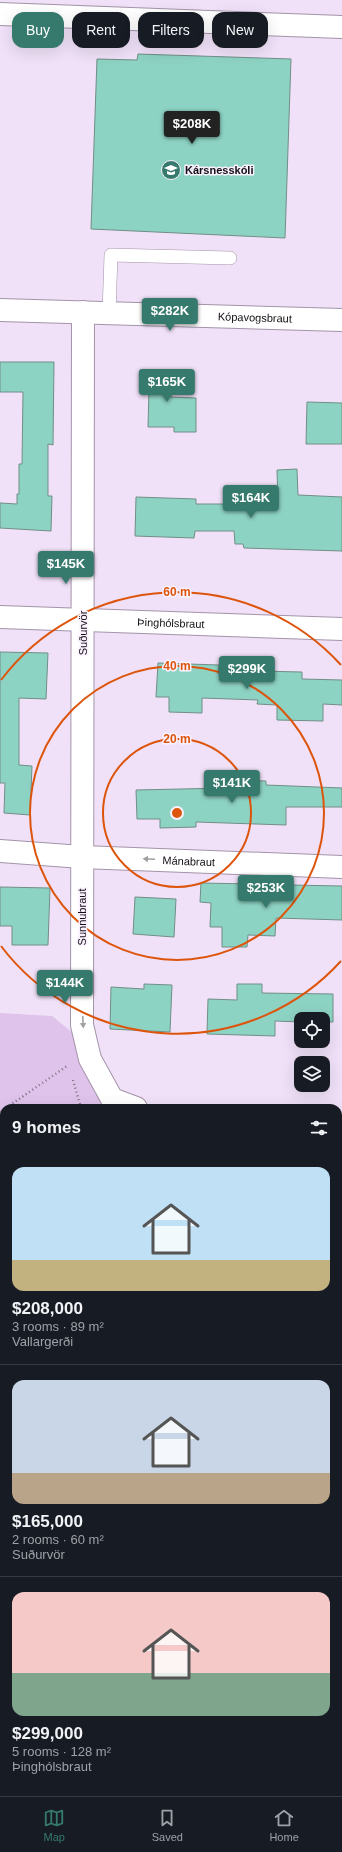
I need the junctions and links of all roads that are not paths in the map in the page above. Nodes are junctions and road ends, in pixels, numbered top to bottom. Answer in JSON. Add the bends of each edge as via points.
{"nodes":[{"id":1,"x":0,"y":14,"type":"edge"},
{"id":2,"x":342,"y":27,"type":"edge"},
{"id":3,"x":230,"y":258,"type":"dead end"},
{"id":4,"x":0,"y":310,"type":"edge"},
{"id":5,"x":83,"y":312,"type":"junction"},
{"id":6,"x":110,"y":313,"type":"junction"},
{"id":7,"x":342,"y":320,"type":"edge"},
{"id":8,"x":0,"y":617,"type":"edge"},
{"id":9,"x":83,"y":620,"type":"junction"},
{"id":10,"x":342,"y":629,"type":"edge"},
{"id":11,"x":0,"y":852,"type":"edge"},
{"id":12,"x":82,"y":857,"type":"junction"},
{"id":13,"x":342,"y":867,"type":"edge"},
{"id":14,"x":125,"y":1104,"type":"edge"}],
"edges":[{"from":1,"to":2,"type":"street"},
{"from":3,"to":6,"type":"lane","via":[[111,255]]},
{"from":4,"to":5,"type":"street","name":"Kópavogsbraut"},
{"from":5,"to":6,"type":"street","name":"Kópavogsbraut"},
{"from":5,"to":9,"type":"street","name":"Suðurvör"},
{"from":6,"to":7,"type":"street","name":"Kópavogsbraut"},
{"from":8,"to":9,"type":"street","name":"Þinghólsbraut"},
{"from":9,"to":10,"type":"street","name":"Þinghólsbraut"},
{"from":9,"to":12,"type":"street","name":"Suðurvör"},
{"from":11,"to":12,"type":"street"},
{"from":13,"to":12,"type":"street","name":"Mánabraut","one_way":true},
{"from":12,"to":14,"type":"street","name":"Sunnubraut","one_way":true,"via":[[82,1025],[90,1059],[112,1099]]}]}
